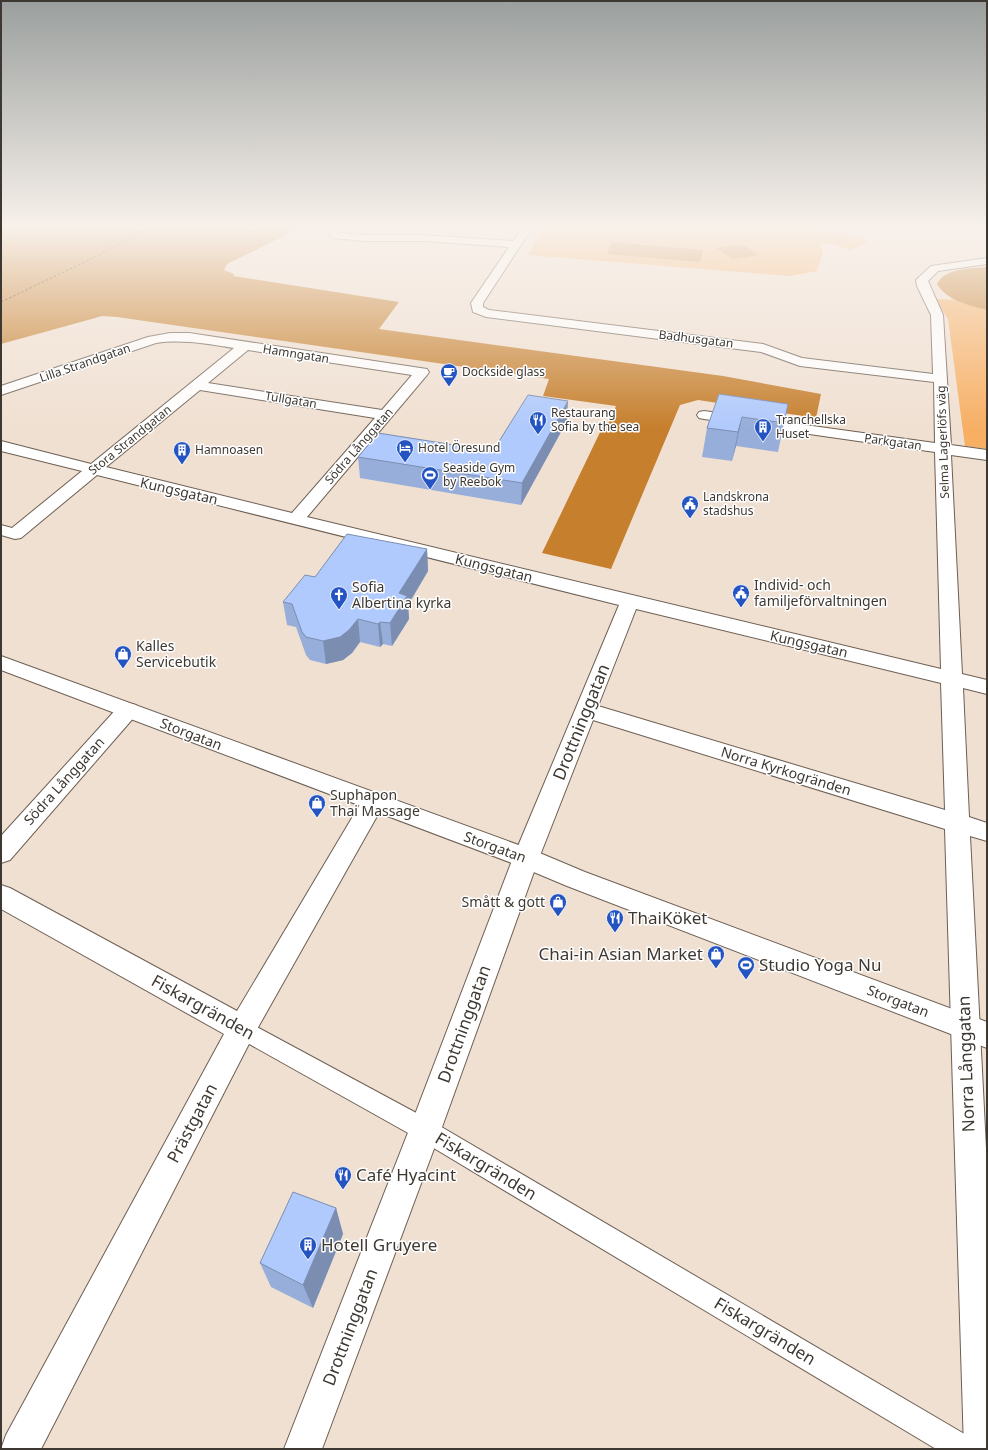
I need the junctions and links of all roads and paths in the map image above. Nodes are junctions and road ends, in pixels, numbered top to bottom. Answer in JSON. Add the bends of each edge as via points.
{"nodes":[{"id":1,"x":484,"y":293,"type":"edge"},
{"id":2,"x":926,"y":293,"type":"edge"},
{"id":3,"x":170,"y":337,"type":"joint"},
{"id":4,"x":244,"y":346,"type":"junction"},
{"id":5,"x":422,"y":372,"type":"joint"},
{"id":6,"x":941,"y":379,"type":"junction"},
{"id":7,"x":197,"y":385,"type":"junction"},
{"id":8,"x":1,"y":391,"type":"edge"},
{"id":9,"x":386,"y":415,"type":"junction"},
{"id":10,"x":704,"y":415,"type":"dead end"},
{"id":11,"x":1,"y":446,"type":"edge"},
{"id":12,"x":943,"y":448,"type":"junction"},
{"id":13,"x":987,"y":455,"type":"edge"},
{"id":14,"x":93,"y":470,"type":"junction"},
{"id":15,"x":296,"y":519,"type":"junction"},
{"id":16,"x":8,"y":532,"type":"edge"},
{"id":17,"x":630,"y":601,"type":"junction"},
{"id":18,"x":1,"y":662,"type":"edge"},
{"id":19,"x":951,"y":678,"type":"junction"},
{"id":20,"x":987,"y":687,"type":"edge"},
{"id":21,"x":128,"y":710,"type":"junction"},
{"id":22,"x":585,"y":710,"type":"junction"},
{"id":23,"x":373,"y":802,"type":"junction"},
{"id":24,"x":958,"y":824,"type":"junction"},
{"id":25,"x":987,"y":832,"type":"edge"},
{"id":26,"x":1,"y":852,"type":"edge"},
{"id":27,"x":526,"y":858,"type":"junction"},
{"id":28,"x":1,"y":896,"type":"edge"},
{"id":29,"x":242,"y":1029,"type":"junction"},
{"id":30,"x":976,"y":1031,"type":"edge"},
{"id":31,"x":425,"y":1130,"type":"junction"},
{"id":32,"x":20,"y":1449,"type":"edge"},
{"id":33,"x":303,"y":1449,"type":"edge"},
{"id":34,"x":963,"y":1449,"type":"edge"},
{"id":35,"x":983,"y":1449,"type":"edge"}],
"edges":[{"from":1,"to":6,"type":"street","name":"Badhusgatan","via":[[477,303],[477,309],[486,313],[762,348],[800,362]]},
{"from":2,"to":6,"type":"street","name":"Selma Lagerlöfs väg","via":[[937,315]]},
{"from":3,"to":4,"type":"street","name":"Hamngatan","via":[[189,337]]},
{"from":3,"to":8,"type":"street","name":"Lilla Strandgatan","via":[[153,340]]},
{"from":4,"to":5,"type":"street","name":"Hamngatan"},
{"from":4,"to":7,"type":"street","name":"Stora Strandgatan"},
{"from":5,"to":9,"type":"street","name":"Södra Långgatan"},
{"from":6,"to":12,"type":"street","name":"Selma Lagerlöfs väg"},
{"from":7,"to":9,"type":"street","name":"Tullgatan"},
{"from":7,"to":14,"type":"street","name":"Stora Strandgatan"},
{"from":9,"to":15,"type":"street","name":"Södra Långgatan"},
{"from":10,"to":12,"type":"street","name":"Parkgatan"},
{"from":11,"to":14,"type":"street","name":"Kungsgatan"},
{"from":12,"to":13,"type":"street","name":"Parkgatan"},
{"from":12,"to":19,"type":"street","name":"Selma Lagerlöfs väg"},
{"from":14,"to":15,"type":"street","name":"Kungsgatan"},
{"from":14,"to":16,"type":"street","name":"Stora Strandgatan"},
{"from":15,"to":17,"type":"street","name":"Kungsgatan"},
{"from":17,"to":19,"type":"street","name":"Kungsgatan"},
{"from":17,"to":22,"type":"street","name":"Drottninggatan"},
{"from":18,"to":21,"type":"street","name":"Storgatan"},
{"from":19,"to":20,"type":"street","name":"Kungsgatan"},
{"from":19,"to":24,"type":"street","name":"Norra Långgatan"},
{"from":21,"to":23,"type":"street","name":"Storgatan"},
{"from":21,"to":26,"type":"street","name":"Södra Långgatan"},
{"from":22,"to":24,"type":"street","name":"Norra Kyrkogränden"},
{"from":22,"to":27,"type":"street","name":"Drottninggatan"},
{"from":23,"to":27,"type":"street","name":"Storgatan"},
{"from":23,"to":29,"type":"street","name":"Prästgatan"},
{"from":24,"to":25,"type":"street","name":"Norra Kyrkogränden"},
{"from":24,"to":30,"type":"street","name":"Norra Långgatan"},
{"from":27,"to":30,"type":"street","name":"Storgatan"},
{"from":27,"to":31,"type":"street","name":"Drottninggatan"},
{"from":28,"to":29,"type":"street","name":"Fiskargränden"},
{"from":29,"to":31,"type":"street","name":"Fiskargränden"},
{"from":29,"to":32,"type":"street","name":"Prästgatan"},
{"from":30,"to":35,"type":"street","name":"Norra Långgatan"},
{"from":31,"to":33,"type":"street","name":"Drottninggatan"},
{"from":31,"to":34,"type":"street","name":"Fiskargränden"}]}
